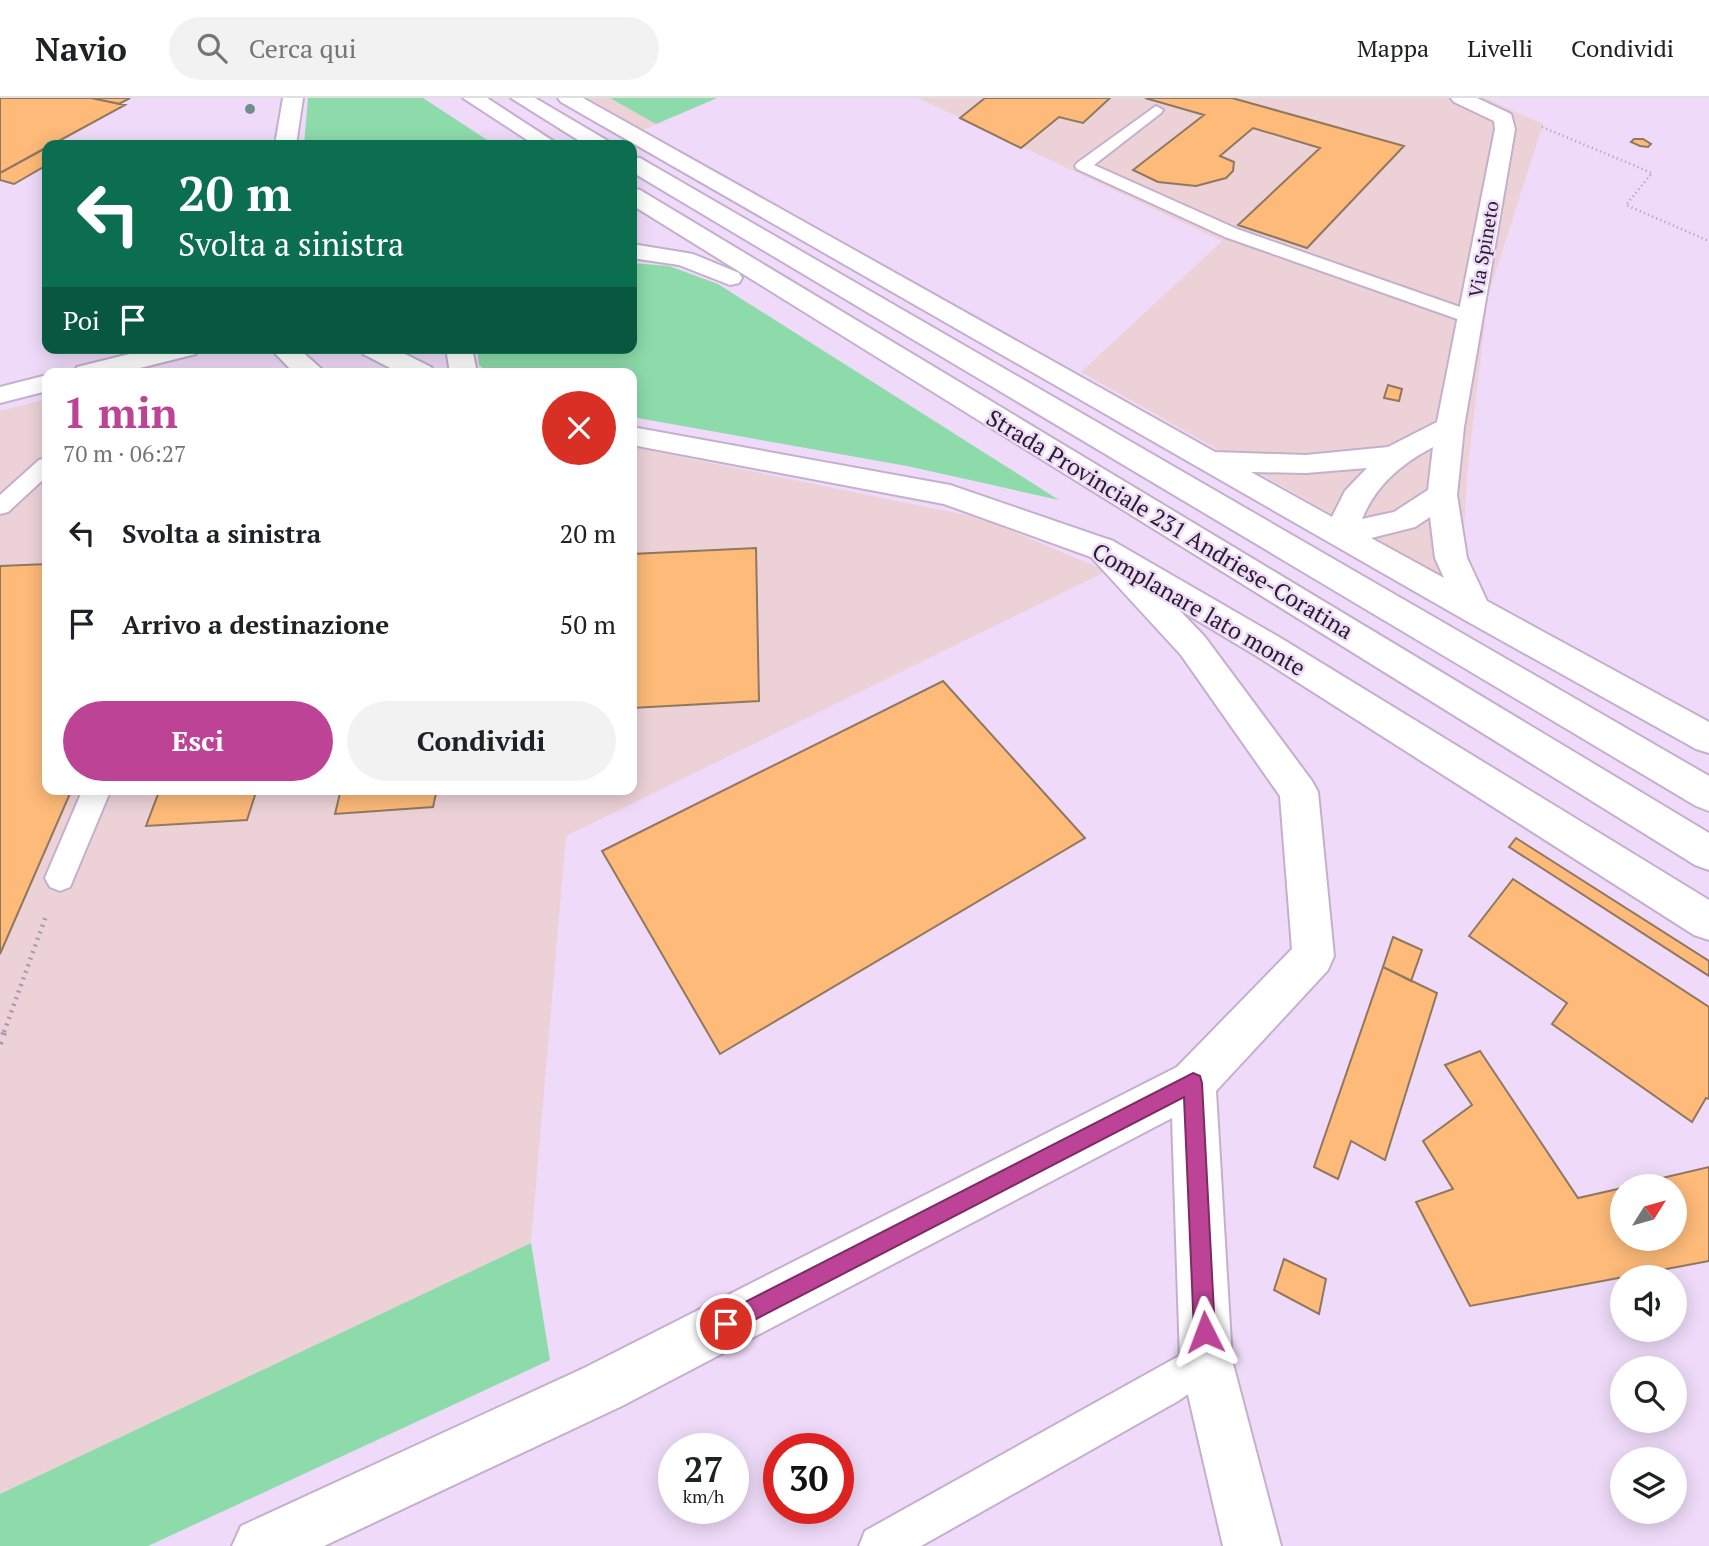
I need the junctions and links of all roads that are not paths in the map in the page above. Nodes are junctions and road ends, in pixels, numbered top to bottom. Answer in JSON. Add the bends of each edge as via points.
{"nodes":[{"id":1,"x":293,"y":98,"type":"edge"},
{"id":2,"x":466,"y":98,"type":"edge"},
{"id":3,"x":473,"y":98,"type":"edge"},
{"id":4,"x":521,"y":98,"type":"edge"},
{"id":5,"x":568,"y":98,"type":"edge"},
{"id":6,"x":1461,"y":98,"type":"edge"},
{"id":7,"x":1156,"y":110,"type":"dead end"},
{"id":8,"x":287,"y":140,"type":"edge"},
{"id":9,"x":519,"y":140,"type":"edge"},
{"id":10,"x":542,"y":140,"type":"edge"},
{"id":11,"x":592,"y":140,"type":"edge"},
{"id":12,"x":637,"y":166,"type":"edge"},
{"id":13,"x":637,"y":198,"type":"edge"},
{"id":14,"x":637,"y":252,"type":"edge"},
{"id":15,"x":1470,"y":317,"type":"junction"},
{"id":16,"x":127,"y":354,"type":"edge"},
{"id":17,"x":163,"y":354,"type":"edge"},
{"id":18,"x":289,"y":354,"type":"edge"},
{"id":19,"x":384,"y":354,"type":"edge"},
{"id":20,"x":97,"y":368,"type":"edge"},
{"id":21,"x":106,"y":368,"type":"edge"},
{"id":22,"x":305,"y":368,"type":"edge"},
{"id":23,"x":411,"y":368,"type":"edge"},
{"id":24,"x":42,"y":384,"type":"edge"},
{"id":25,"x":0,"y":395,"type":"edge"},
{"id":26,"x":1450,"y":427,"type":"junction"},
{"id":27,"x":637,"y":437,"type":"edge"},
{"id":28,"x":1394,"y":456,"type":"junction"},
{"id":29,"x":1208,"y":460,"type":"junction"},
{"id":30,"x":42,"y":469,"type":"edge"},
{"id":31,"x":1097,"y":480,"type":"junction"},
{"id":32,"x":1442,"y":495,"type":"junction"},
{"id":33,"x":0,"y":507,"type":"edge"},
{"id":34,"x":1340,"y":535,"type":"junction"},
{"id":35,"x":1102,"y":549,"type":"junction"},
{"id":36,"x":1475,"y":611,"type":"junction"},
{"id":37,"x":1709,"y":711,"type":"edge"},
{"id":38,"x":1662,"y":713,"type":"junction"},
{"id":39,"x":1709,"y":738,"type":"edge"},
{"id":40,"x":95,"y":795,"type":"edge"},
{"id":41,"x":1709,"y":795,"type":"edge"},
{"id":42,"x":1709,"y":853,"type":"edge"},
{"id":43,"x":60,"y":878,"type":"road end"},
{"id":44,"x":1709,"y":922,"type":"edge"},
{"id":45,"x":1193,"y":1083,"type":"junction"},
{"id":46,"x":1206,"y":1360,"type":"junction"},
{"id":47,"x":261,"y":1546,"type":"edge"},
{"id":48,"x":880,"y":1546,"type":"edge"},
{"id":49,"x":1252,"y":1546,"type":"edge"}],
"edges":[{"from":1,"to":8,"type":"main road"},
{"from":2,"to":9,"type":"main road"},
{"from":3,"to":10,"type":"main road"},
{"from":4,"to":11,"type":"main road"},
{"from":5,"to":29,"type":"main road"},
{"from":6,"to":15,"type":"main road","name":"Via Spineto","via":[[1504,117],[1505,129]]},
{"from":7,"to":15,"type":"lane","via":[[1083,166],[1231,233]]},
{"from":12,"to":41,"type":"main road","name":"Strada Provinciale 231 Andriese-Coratina"},
{"from":13,"to":31,"type":"main road","name":"Strada Provinciale 231 Andriese-Coratina"},
{"from":14,"to":31,"type":"main road","via":[[671,255],[713,269]]},
{"from":15,"to":26,"type":"main road","name":"Via Spineto"},
{"from":16,"to":20,"type":"main road"},
{"from":17,"to":21,"type":"main road"},
{"from":18,"to":22,"type":"main road"},
{"from":19,"to":23,"type":"main road"},
{"from":24,"to":25,"type":"main road"},
{"from":26,"to":28,"type":"main road"},
{"from":26,"to":32,"type":"main road","name":"Via Spineto"},
{"from":27,"to":35,"type":"main road","name":"Complanare lato monte","via":[[950,495]]},
{"from":28,"to":29,"type":"main road","via":[[1306,464]]},
{"from":28,"to":34,"type":"main road","via":[[1356,498]]},
{"from":29,"to":34,"type":"main road"},
{"from":30,"to":33,"type":"lane"},
{"from":31,"to":42,"type":"main road","name":"Strada Provinciale 231 Andriese-Coratina"},
{"from":32,"to":34,"type":"main road","via":[[1404,520]]},
{"from":32,"to":36,"type":"main road","name":"Via Spineto","via":[[1451,558]]},
{"from":34,"to":36,"type":"main road"},
{"from":35,"to":44,"type":"main road","name":"Complanare lato monte","via":[[1267,646]]},
{"from":35,"to":45,"type":"main road","via":[[1193,646],[1299,792],[1313,956]]},
{"from":36,"to":38,"type":"main road"},
{"from":37,"to":38,"type":"main road"},
{"from":38,"to":39,"type":"main road"},
{"from":40,"to":43,"type":"lane"},
{"from":45,"to":46,"type":"main road"},
{"from":45,"to":47,"type":"main road","via":[[603,1387]]},
{"from":46,"to":48,"type":"lane"},
{"from":46,"to":49,"type":"main road"}]}
